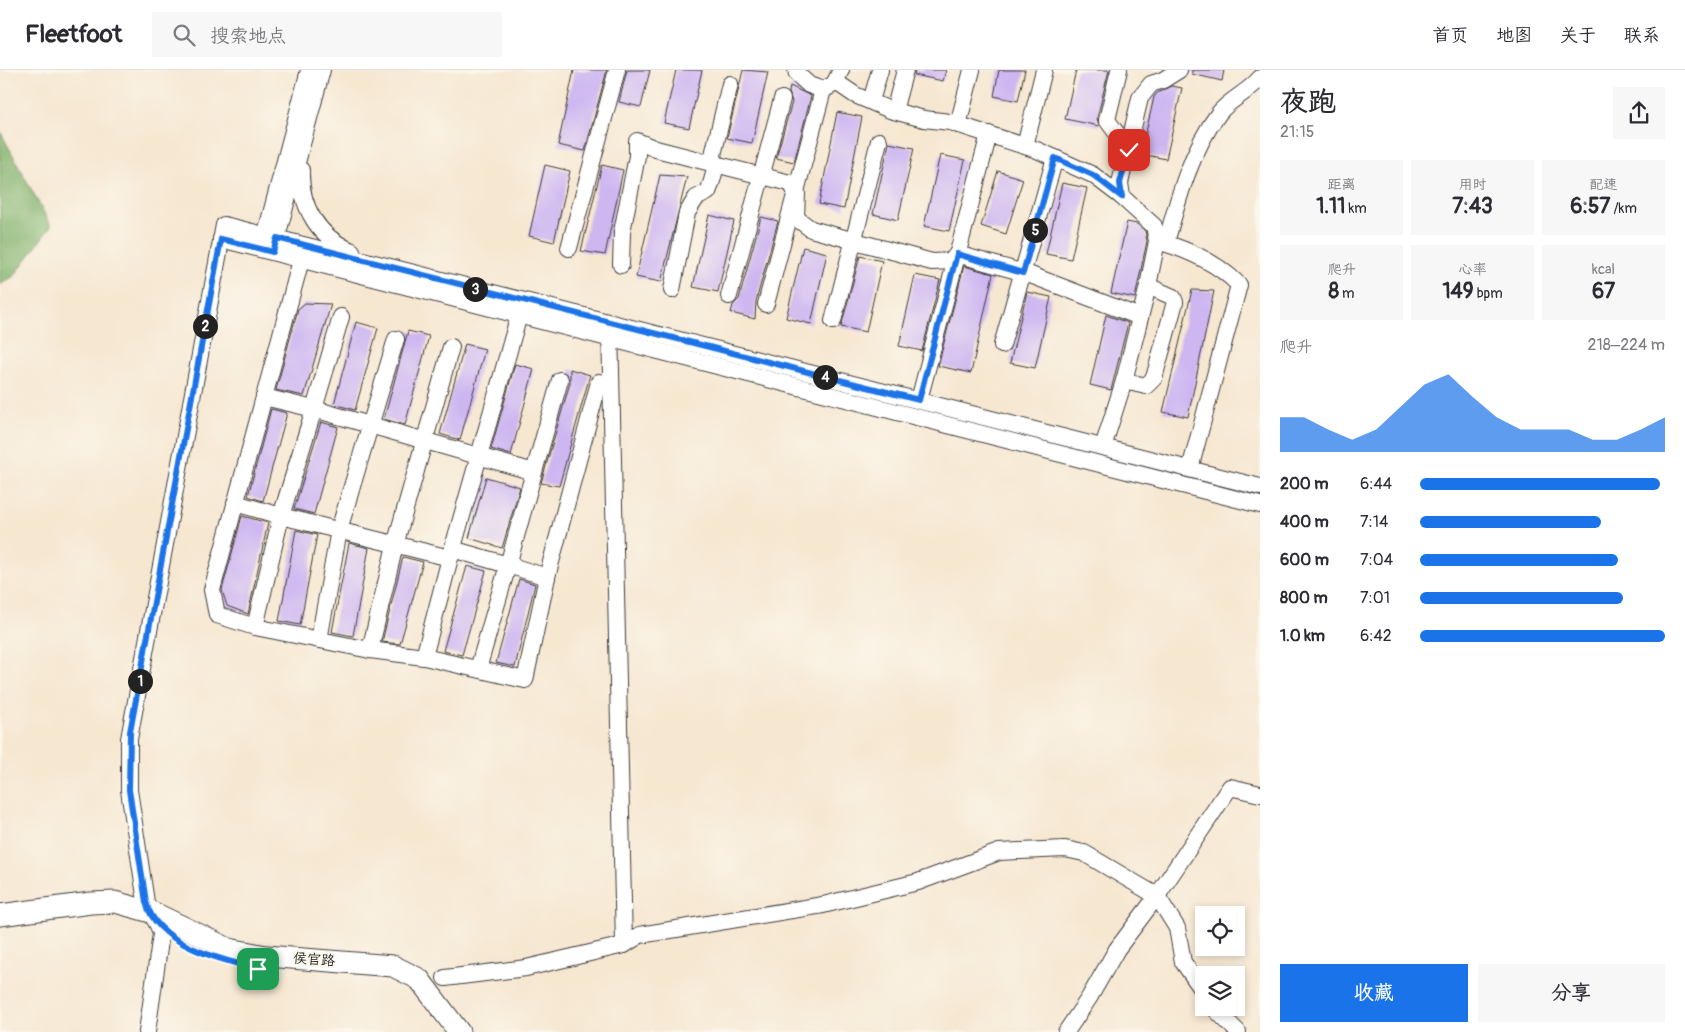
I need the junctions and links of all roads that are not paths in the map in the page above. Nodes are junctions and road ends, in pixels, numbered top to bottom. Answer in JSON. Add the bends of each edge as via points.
{"nodes":[{"id":1,"x":309,"y":70,"type":"edge"},
{"id":2,"x":322,"y":70,"type":"edge"},
{"id":3,"x":617,"y":70,"type":"edge"},
{"id":4,"x":796,"y":70,"type":"edge"},
{"id":5,"x":880,"y":70,"type":"edge"},
{"id":6,"x":905,"y":70,"type":"edge"},
{"id":7,"x":972,"y":70,"type":"edge"},
{"id":8,"x":1044,"y":70,"type":"edge"},
{"id":9,"x":1119,"y":70,"type":"edge"},
{"id":10,"x":1179,"y":70,"type":"edge"},
{"id":11,"x":1260,"y":78,"type":"edge"},
{"id":12,"x":833,"y":81,"type":"edge"},
{"id":13,"x":730,"y":84,"type":"dead end"},
{"id":14,"x":782,"y":99,"type":"dead end"},
{"id":15,"x":871,"y":101,"type":"junction"},
{"id":16,"x":894,"y":111,"type":"junction"},
{"id":17,"x":958,"y":125,"type":"junction"},
{"id":18,"x":989,"y":134,"type":"junction"},
{"id":19,"x":879,"y":141,"type":"dead end"},
{"id":20,"x":302,"y":145,"type":"junction"},
{"id":21,"x":1025,"y":146,"type":"junction"},
{"id":22,"x":1129,"y":150,"type":"junction"},
{"id":23,"x":1055,"y":158,"type":"junction"},
{"id":24,"x":716,"y":165,"type":"junction"},
{"id":25,"x":761,"y":176,"type":"junction"},
{"id":26,"x":796,"y":192,"type":"junction"},
{"id":27,"x":1122,"y":197,"type":"junction"},
{"id":28,"x":854,"y":241,"type":"junction"},
{"id":29,"x":1162,"y":242,"type":"junction"},
{"id":30,"x":269,"y":244,"type":"junction"},
{"id":31,"x":569,"y":248,"type":"dead end"},
{"id":32,"x":957,"y":254,"type":"junction"},
{"id":33,"x":301,"y":260,"type":"junction"},
{"id":34,"x":621,"y":265,"type":"dead end"},
{"id":35,"x":389,"y":266,"type":"junction"},
{"id":36,"x":1023,"y":273,"type":"junction"},
{"id":37,"x":1148,"y":286,"type":"junction"},
{"id":38,"x":672,"y":290,"type":"dead end"},
{"id":39,"x":729,"y":296,"type":"dead end"},
{"id":40,"x":523,"y":301,"type":"junction"},
{"id":41,"x":766,"y":304,"type":"dead end"},
{"id":42,"x":341,"y":317,"type":"dead end"},
{"id":43,"x":519,"y":317,"type":"junction"},
{"id":44,"x":1140,"y":317,"type":"junction"},
{"id":45,"x":833,"y":321,"type":"dead end"},
{"id":46,"x":610,"y":324,"type":"junction"},
{"id":47,"x":396,"y":339,"type":"dead end"},
{"id":48,"x":610,"y":340,"type":"junction"},
{"id":49,"x":1002,"y":345,"type":"dead end"},
{"id":50,"x":451,"y":347,"type":"dead end"},
{"id":51,"x":560,"y":380,"type":"dead end"},
{"id":52,"x":1124,"y":381,"type":"junction"},
{"id":53,"x":599,"y":382,"type":"dead end"},
{"id":54,"x":264,"y":397,"type":"junction"},
{"id":55,"x":919,"y":400,"type":"junction"},
{"id":56,"x":314,"y":410,"type":"junction"},
{"id":57,"x":370,"y":425,"type":"junction"},
{"id":58,"x":424,"y":441,"type":"junction"},
{"id":59,"x":1103,"y":447,"type":"junction"},
{"id":60,"x":480,"y":456,"type":"junction"},
{"id":61,"x":1190,"y":469,"type":"junction"},
{"id":62,"x":534,"y":472,"type":"junction"},
{"id":63,"x":1260,"y":487,"type":"edge"},
{"id":64,"x":235,"y":503,"type":"junction"},
{"id":65,"x":1260,"y":505,"type":"edge"},
{"id":66,"x":281,"y":516,"type":"junction"},
{"id":67,"x":339,"y":530,"type":"junction"},
{"id":68,"x":395,"y":545,"type":"junction"},
{"id":69,"x":451,"y":554,"type":"junction"},
{"id":70,"x":508,"y":565,"type":"junction"},
{"id":71,"x":547,"y":577,"type":"junction"},
{"id":72,"x":255,"y":627,"type":"junction"},
{"id":73,"x":319,"y":640,"type":"junction"},
{"id":74,"x":370,"y":650,"type":"junction"},
{"id":75,"x":424,"y":657,"type":"junction"},
{"id":76,"x":478,"y":669,"type":"junction"},
{"id":77,"x":1260,"y":794,"type":"edge"},
{"id":78,"x":1157,"y":896,"type":"junction"},
{"id":79,"x":148,"y":911,"type":"junction"},
{"id":80,"x":0,"y":915,"type":"edge"},
{"id":81,"x":0,"y":927,"type":"edge"},
{"id":82,"x":160,"y":928,"type":"junction"},
{"id":83,"x":624,"y":944,"type":"junction"},
{"id":84,"x":445,"y":978,"type":"dead end"},
{"id":85,"x":1195,"y":979,"type":"edge"},
{"id":86,"x":1222,"y":1016,"type":"edge"},
{"id":87,"x":147,"y":1032,"type":"edge"},
{"id":88,"x":444,"y":1032,"type":"edge"},
{"id":89,"x":459,"y":1032,"type":"edge"},
{"id":90,"x":1066,"y":1032,"type":"edge"},
{"id":91,"x":1238,"y":1032,"type":"edge"}],
"edges":[{"from":1,"to":30,"type":"street"},
{"from":2,"to":20,"type":"street"},
{"from":3,"to":31,"type":"street"},
{"from":4,"to":12,"type":"street","via":[[809,85]]},
{"from":5,"to":15,"type":"street"},
{"from":6,"to":16,"type":"street"},
{"from":7,"to":17,"type":"street"},
{"from":8,"to":21,"type":"street"},
{"from":9,"to":22,"type":"street","via":[[1107,120]]},
{"from":10,"to":22,"type":"street","via":[[1151,84],[1140,98]]},
{"from":11,"to":29,"type":"street","via":[[1220,112],[1196,154]]},
{"from":12,"to":15,"type":"street"},
{"from":12,"to":26,"type":"street"},
{"from":13,"to":24,"type":"street","via":[[713,155]]},
{"from":14,"to":25,"type":"street"},
{"from":15,"to":16,"type":"street"},
{"from":16,"to":17,"type":"street"},
{"from":17,"to":18,"type":"street"},
{"from":18,"to":21,"type":"street"},
{"from":18,"to":32,"type":"street"},
{"from":19,"to":28,"type":"street"},
{"from":20,"to":30,"type":"street"},
{"from":20,"to":35,"type":"street","via":[[303,196],[318,228],[344,248]]},
{"from":21,"to":23,"type":"street"},
{"from":22,"to":27,"type":"street","via":[[1120,183]]},
{"from":23,"to":27,"type":"street","via":[[1093,175]]},
{"from":23,"to":36,"type":"street"},
{"from":24,"to":25,"type":"street"},
{"from":24,"to":34,"type":"street","via":[[656,150],[637,141],[622,232]]},
{"from":24,"to":38,"type":"street","via":[[708,192],[696,198],[687,213]]},
{"from":25,"to":26,"type":"street","via":[[790,183]]},
{"from":25,"to":39,"type":"street"},
{"from":26,"to":28,"type":"street","via":[[796,218],[811,229]]},
{"from":26,"to":41,"type":"street"},
{"from":27,"to":29,"type":"street","via":[[1154,226]]},
{"from":28,"to":32,"type":"street","via":[[932,262],[951,261]]},
{"from":28,"to":45,"type":"street"},
{"from":29,"to":37,"type":"street"},
{"from":29,"to":61,"type":"street","via":[[1203,259],[1239,286]]},
{"from":30,"to":33,"type":"street"},
{"from":30,"to":35,"type":"street"},
{"from":30,"to":79,"type":"street","via":[[223,232],[129,739],[129,790]]},
{"from":32,"to":36,"type":"street"},
{"from":32,"to":55,"type":"street"},
{"from":33,"to":43,"type":"street"},
{"from":33,"to":54,"type":"street"},
{"from":35,"to":40,"type":"street"},
{"from":36,"to":44,"type":"street"},
{"from":36,"to":49,"type":"street"},
{"from":37,"to":44,"type":"street"},
{"from":37,"to":52,"type":"street","via":[[1172,297],[1175,302],[1154,378],[1150,384],[1141,386]]},
{"from":40,"to":43,"type":"street"},
{"from":40,"to":46,"type":"street"},
{"from":42,"to":56,"type":"street"},
{"from":43,"to":48,"type":"street"},
{"from":43,"to":60,"type":"street"},
{"from":44,"to":52,"type":"street"},
{"from":46,"to":48,"type":"street"},
{"from":46,"to":55,"type":"street"},
{"from":47,"to":57,"type":"street"},
{"from":48,"to":65,"type":"street"},
{"from":48,"to":83,"type":"street"},
{"from":50,"to":58,"type":"street"},
{"from":51,"to":62,"type":"street"},
{"from":52,"to":59,"type":"street"},
{"from":53,"to":71,"type":"street"},
{"from":54,"to":56,"type":"street"},
{"from":54,"to":64,"type":"street"},
{"from":55,"to":59,"type":"street"},
{"from":56,"to":57,"type":"street"},
{"from":56,"to":66,"type":"street"},
{"from":57,"to":58,"type":"street"},
{"from":57,"to":67,"type":"street"},
{"from":58,"to":60,"type":"street"},
{"from":58,"to":68,"type":"street"},
{"from":59,"to":61,"type":"street"},
{"from":60,"to":62,"type":"street"},
{"from":60,"to":69,"type":"street"},
{"from":61,"to":63,"type":"street"},
{"from":62,"to":70,"type":"street"},
{"from":64,"to":66,"type":"street"},
{"from":64,"to":72,"type":"street","via":[[212,590],[217,616]]},
{"from":66,"to":67,"type":"street"},
{"from":66,"to":72,"type":"street"},
{"from":67,"to":68,"type":"street"},
{"from":67,"to":73,"type":"street"},
{"from":68,"to":69,"type":"street"},
{"from":68,"to":74,"type":"street"},
{"from":69,"to":70,"type":"street"},
{"from":69,"to":75,"type":"street"},
{"from":70,"to":71,"type":"street"},
{"from":70,"to":76,"type":"street"},
{"from":71,"to":76,"type":"street","via":[[525,680]]},
{"from":72,"to":73,"type":"street"},
{"from":73,"to":74,"type":"street"},
{"from":74,"to":75,"type":"street"},
{"from":75,"to":76,"type":"street"},
{"from":77,"to":78,"type":"street","via":[[1230,787]]},
{"from":78,"to":83,"type":"street","via":[[1084,853],[1065,849],[999,852],[918,882],[823,905],[640,935]]},
{"from":78,"to":85,"type":"street","via":[[1177,928],[1183,962]]},
{"from":78,"to":90,"type":"street","via":[[1116,949]]},
{"from":79,"to":80,"type":"main road","name":"侯官路","via":[[128,904],[104,902]]},
{"from":79,"to":82,"type":"street"},
{"from":79,"to":89,"type":"main road","name":"侯官路","via":[[229,950],[393,966],[419,979]]},
{"from":81,"to":82,"type":"main road","name":"侯官路","via":[[108,915],[135,918]]},
{"from":82,"to":87,"type":"street"},
{"from":82,"to":88,"type":"main road","name":"侯官路","via":[[201,953],[258,969],[359,973],[389,979],[416,995]]},
{"from":83,"to":84,"type":"street","via":[[526,968]]},
{"from":86,"to":91,"type":"street"}]}
